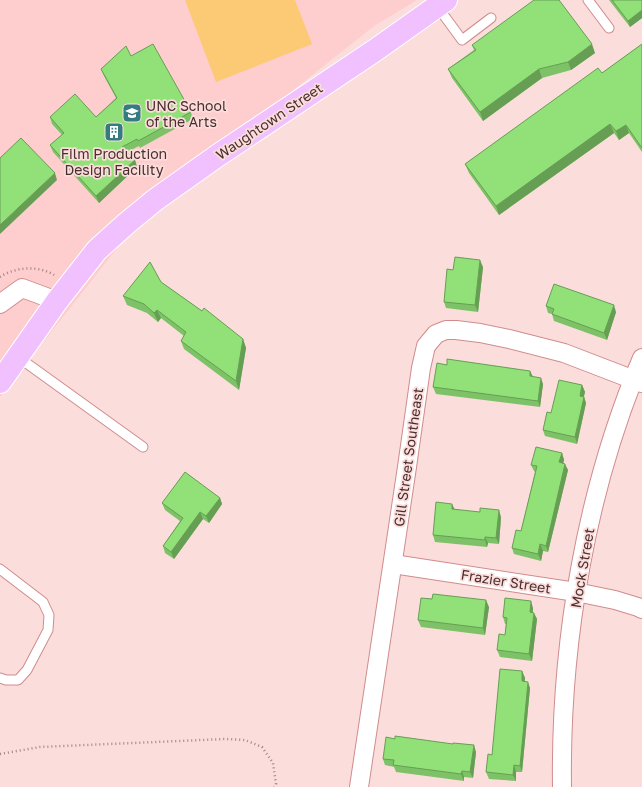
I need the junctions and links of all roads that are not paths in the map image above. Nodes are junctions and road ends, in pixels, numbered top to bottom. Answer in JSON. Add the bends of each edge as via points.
{"nodes":[{"id":1,"x":588,"y":0,"type":"edge"},
{"id":2,"x":442,"y":3,"type":"edge"},
{"id":3,"x":491,"y":18,"type":"dead end"},
{"id":4,"x":609,"y":28,"type":"dead end"},
{"id":5,"x":57,"y":301,"type":"junction"},
{"id":6,"x":0,"y":304,"type":"edge"},
{"id":7,"x":18,"y":357,"type":"junction"},
{"id":8,"x":642,"y":358,"type":"edge"},
{"id":9,"x":637,"y":381,"type":"edge"},
{"id":10,"x":0,"y":382,"type":"edge"},
{"id":11,"x":143,"y":447,"type":"dead end"},
{"id":12,"x":393,"y":564,"type":"junction"},
{"id":13,"x":0,"y":569,"type":"edge"},
{"id":14,"x":576,"y":592,"type":"junction"},
{"id":15,"x":642,"y":609,"type":"edge"},
{"id":16,"x":0,"y":678,"type":"edge"},
{"id":17,"x":359,"y":787,"type":"edge"},
{"id":18,"x":562,"y":787,"type":"edge"}],
"edges":[{"from":1,"to":4,"type":"lane"},
{"from":2,"to":3,"type":"lane","via":[[462,40]]},
{"from":2,"to":5,"type":"main road","name":"Waughtown Street","via":[[155,200],[97,250]]},
{"from":5,"to":6,"type":"street","via":[[22,288]]},
{"from":5,"to":7,"type":"main road","name":"Waughtown Street"},
{"from":7,"to":10,"type":"main road","name":"Waughtown Street"},
{"from":7,"to":11,"type":"lane"},
{"from":8,"to":9,"type":"street","name":"Mock Street"},
{"from":9,"to":12,"type":"street","name":"Gill Street Southeast","via":[[564,353],[509,339],[456,330],[436,334],[426,346],[421,368]]},
{"from":9,"to":14,"type":"street","name":"Mock Street","via":[[611,443],[600,481]]},
{"from":12,"to":14,"type":"street","name":"Frazier Street"},
{"from":12,"to":17,"type":"street","name":"Gill Street Southeast"},
{"from":13,"to":16,"type":"lane","via":[[43,602],[48,615],[48,630],[27,670],[18,680]]},
{"from":14,"to":15,"type":"street","name":"Frazier Street"},
{"from":14,"to":18,"type":"street","name":"Mock Street","via":[[565,688]]}]}
